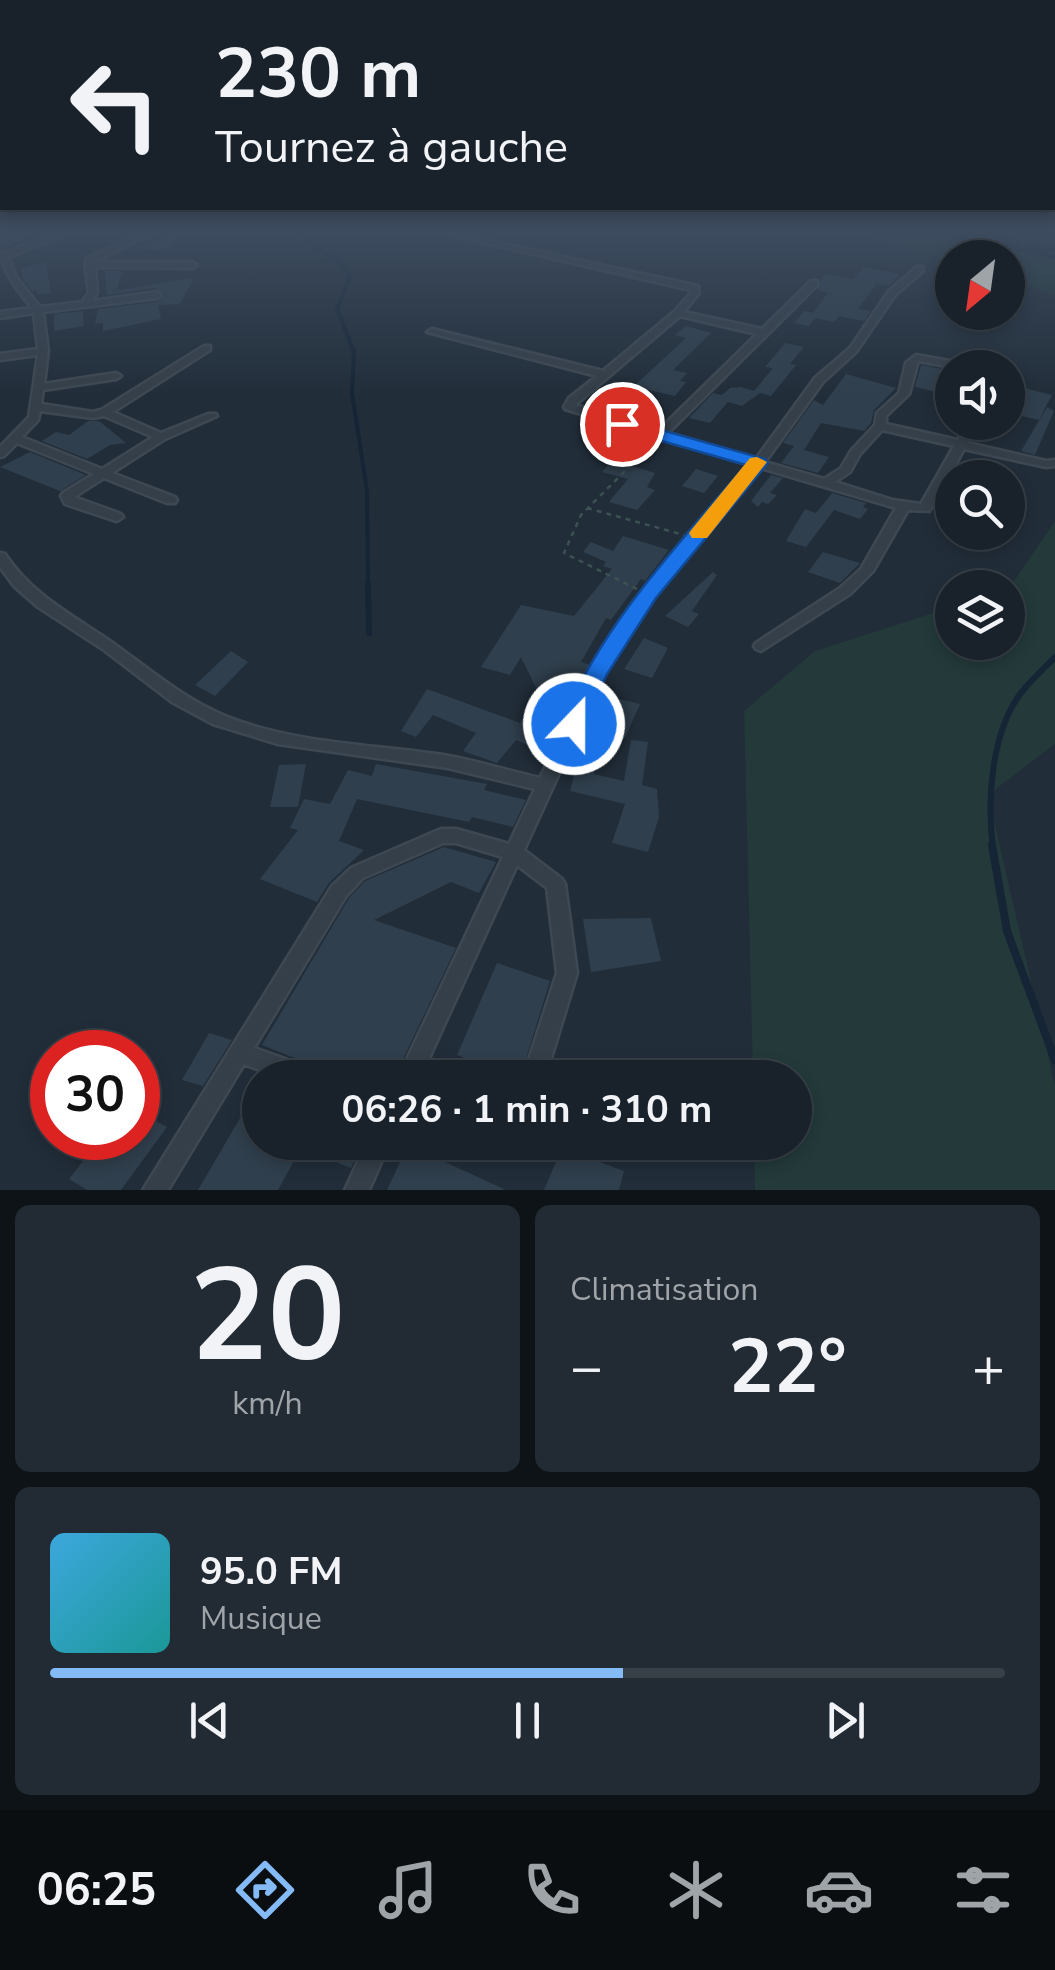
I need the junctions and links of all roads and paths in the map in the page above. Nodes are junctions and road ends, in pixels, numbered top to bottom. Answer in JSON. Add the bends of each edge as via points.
{"nodes":[{"id":1,"x":18,"y":286,"type":"edge"},
{"id":2,"x":94,"y":286,"type":"edge"},
{"id":3,"x":684,"y":286,"type":"edge"},
{"id":4,"x":811,"y":286,"type":"edge"},
{"id":5,"x":901,"y":286,"type":"edge"},
{"id":6,"x":157,"y":295,"type":"dead end"},
{"id":7,"x":86,"y":304,"type":"junction"},
{"id":8,"x":38,"y":310,"type":"junction"},
{"id":9,"x":678,"y":313,"type":"junction"},
{"id":10,"x":0,"y":315,"type":"edge"},
{"id":11,"x":432,"y":332,"type":"dead end"},
{"id":12,"x":762,"y":332,"type":"junction"},
{"id":13,"x":207,"y":348,"type":"dead end"},
{"id":14,"x":43,"y":351,"type":"junction"},
{"id":15,"x":0,"y":357,"type":"edge"},
{"id":16,"x":935,"y":361,"type":"edge"},
{"id":17,"x":605,"y":375,"type":"junction"},
{"id":18,"x":116,"y":376,"type":"dead end"},
{"id":19,"x":36,"y":388,"type":"junction"},
{"id":20,"x":36,"y":408,"type":"junction"},
{"id":21,"x":104,"y":412,"type":"junction"},
{"id":22,"x":212,"y":416,"type":"dead end"},
{"id":23,"x":880,"y":426,"type":"junction"},
{"id":24,"x":660,"y":435,"type":"junction"},
{"id":25,"x":161,"y":437,"type":"junction"},
{"id":26,"x":17,"y":439,"type":"junction"},
{"id":27,"x":964,"y":440,"type":"edge"},
{"id":28,"x":962,"y":444,"type":"junction"},
{"id":29,"x":0,"y":454,"type":"edge"},
{"id":30,"x":1055,"y":462,"type":"edge"},
{"id":31,"x":758,"y":463,"type":"junction"},
{"id":32,"x":102,"y":472,"type":"junction"},
{"id":33,"x":825,"y":483,"type":"junction"},
{"id":34,"x":171,"y":500,"type":"dead end"},
{"id":35,"x":902,"y":507,"type":"junction"},
{"id":36,"x":587,"y":508,"type":"junction"},
{"id":37,"x":118,"y":516,"type":"dead end"},
{"id":38,"x":695,"y":539,"type":"junction"},
{"id":39,"x":0,"y":557,"type":"edge"},
{"id":40,"x":648,"y":594,"type":"junction"},
{"id":41,"x":761,"y":646,"type":"dead end"},
{"id":42,"x":545,"y":785,"type":"junction"},
{"id":43,"x":516,"y":853,"type":"junction"},
{"id":44,"x":240,"y":1052,"type":"junction"},
{"id":45,"x":262,"y":1060,"type":"edge"},
{"id":46,"x":418,"y":1060,"type":"edge"},
{"id":47,"x":540,"y":1060,"type":"edge"},
{"id":48,"x":371,"y":1160,"type":"edge"},
{"id":49,"x":155,"y":1190,"type":"edge"},
{"id":50,"x":357,"y":1190,"type":"edge"}],
"edges":[{"from":1,"to":8,"type":"street"},
{"from":2,"to":7,"type":"street"},
{"from":3,"to":9,"type":"street","via":[[696,293]]},
{"from":4,"to":12,"type":"street"},
{"from":5,"to":31,"type":"street"},
{"from":6,"to":7,"type":"street"},
{"from":7,"to":8,"type":"street"},
{"from":8,"to":10,"type":"street"},
{"from":8,"to":14,"type":"street"},
{"from":9,"to":12,"type":"street"},
{"from":9,"to":17,"type":"street"},
{"from":11,"to":17,"type":"street"},
{"from":12,"to":24,"type":"street"},
{"from":13,"to":21,"type":"street"},
{"from":14,"to":15,"type":"street"},
{"from":14,"to":19,"type":"street"},
{"from":16,"to":23,"type":"street","via":[[911,363],[904,394],[881,415]]},
{"from":17,"to":24,"type":"street","via":[[569,408]]},
{"from":18,"to":19,"type":"street"},
{"from":19,"to":20,"type":"street"},
{"from":20,"to":21,"type":"street"},
{"from":20,"to":26,"type":"street"},
{"from":21,"to":25,"type":"street"},
{"from":22,"to":25,"type":"street"},
{"from":23,"to":28,"type":"street"},
{"from":23,"to":33,"type":"street","via":[[846,470]]},
{"from":24,"to":31,"type":"street"},
{"from":24,"to":36,"type":"path"},
{"from":25,"to":32,"type":"street"},
{"from":26,"to":29,"type":"street"},
{"from":26,"to":32,"type":"street"},
{"from":27,"to":28,"type":"street"},
{"from":28,"to":30,"type":"street"},
{"from":28,"to":35,"type":"street","via":[[925,508]]},
{"from":31,"to":33,"type":"street"},
{"from":31,"to":38,"type":"street"},
{"from":32,"to":34,"type":"street"},
{"from":32,"to":37,"type":"street","via":[[67,496]]},
{"from":33,"to":35,"type":"street"},
{"from":35,"to":41,"type":"street","via":[[856,581]]},
{"from":36,"to":38,"type":"path"},
{"from":36,"to":40,"type":"path","via":[[564,552]]},
{"from":38,"to":40,"type":"street"},
{"from":39,"to":42,"type":"street","via":[[12,579],[42,604],[188,705],[223,721],[298,744],[436,760]]},
{"from":40,"to":42,"type":"street","via":[[595,673]]},
{"from":42,"to":43,"type":"street"},
{"from":43,"to":44,"type":"street","via":[[441,836],[357,873],[339,891]]},
{"from":43,"to":46,"type":"street"},
{"from":43,"to":47,"type":"street","via":[[556,884],[564,932],[567,973]]},
{"from":44,"to":45,"type":"street"},
{"from":44,"to":49,"type":"street"},
{"from":48,"to":50,"type":"street"}]}
